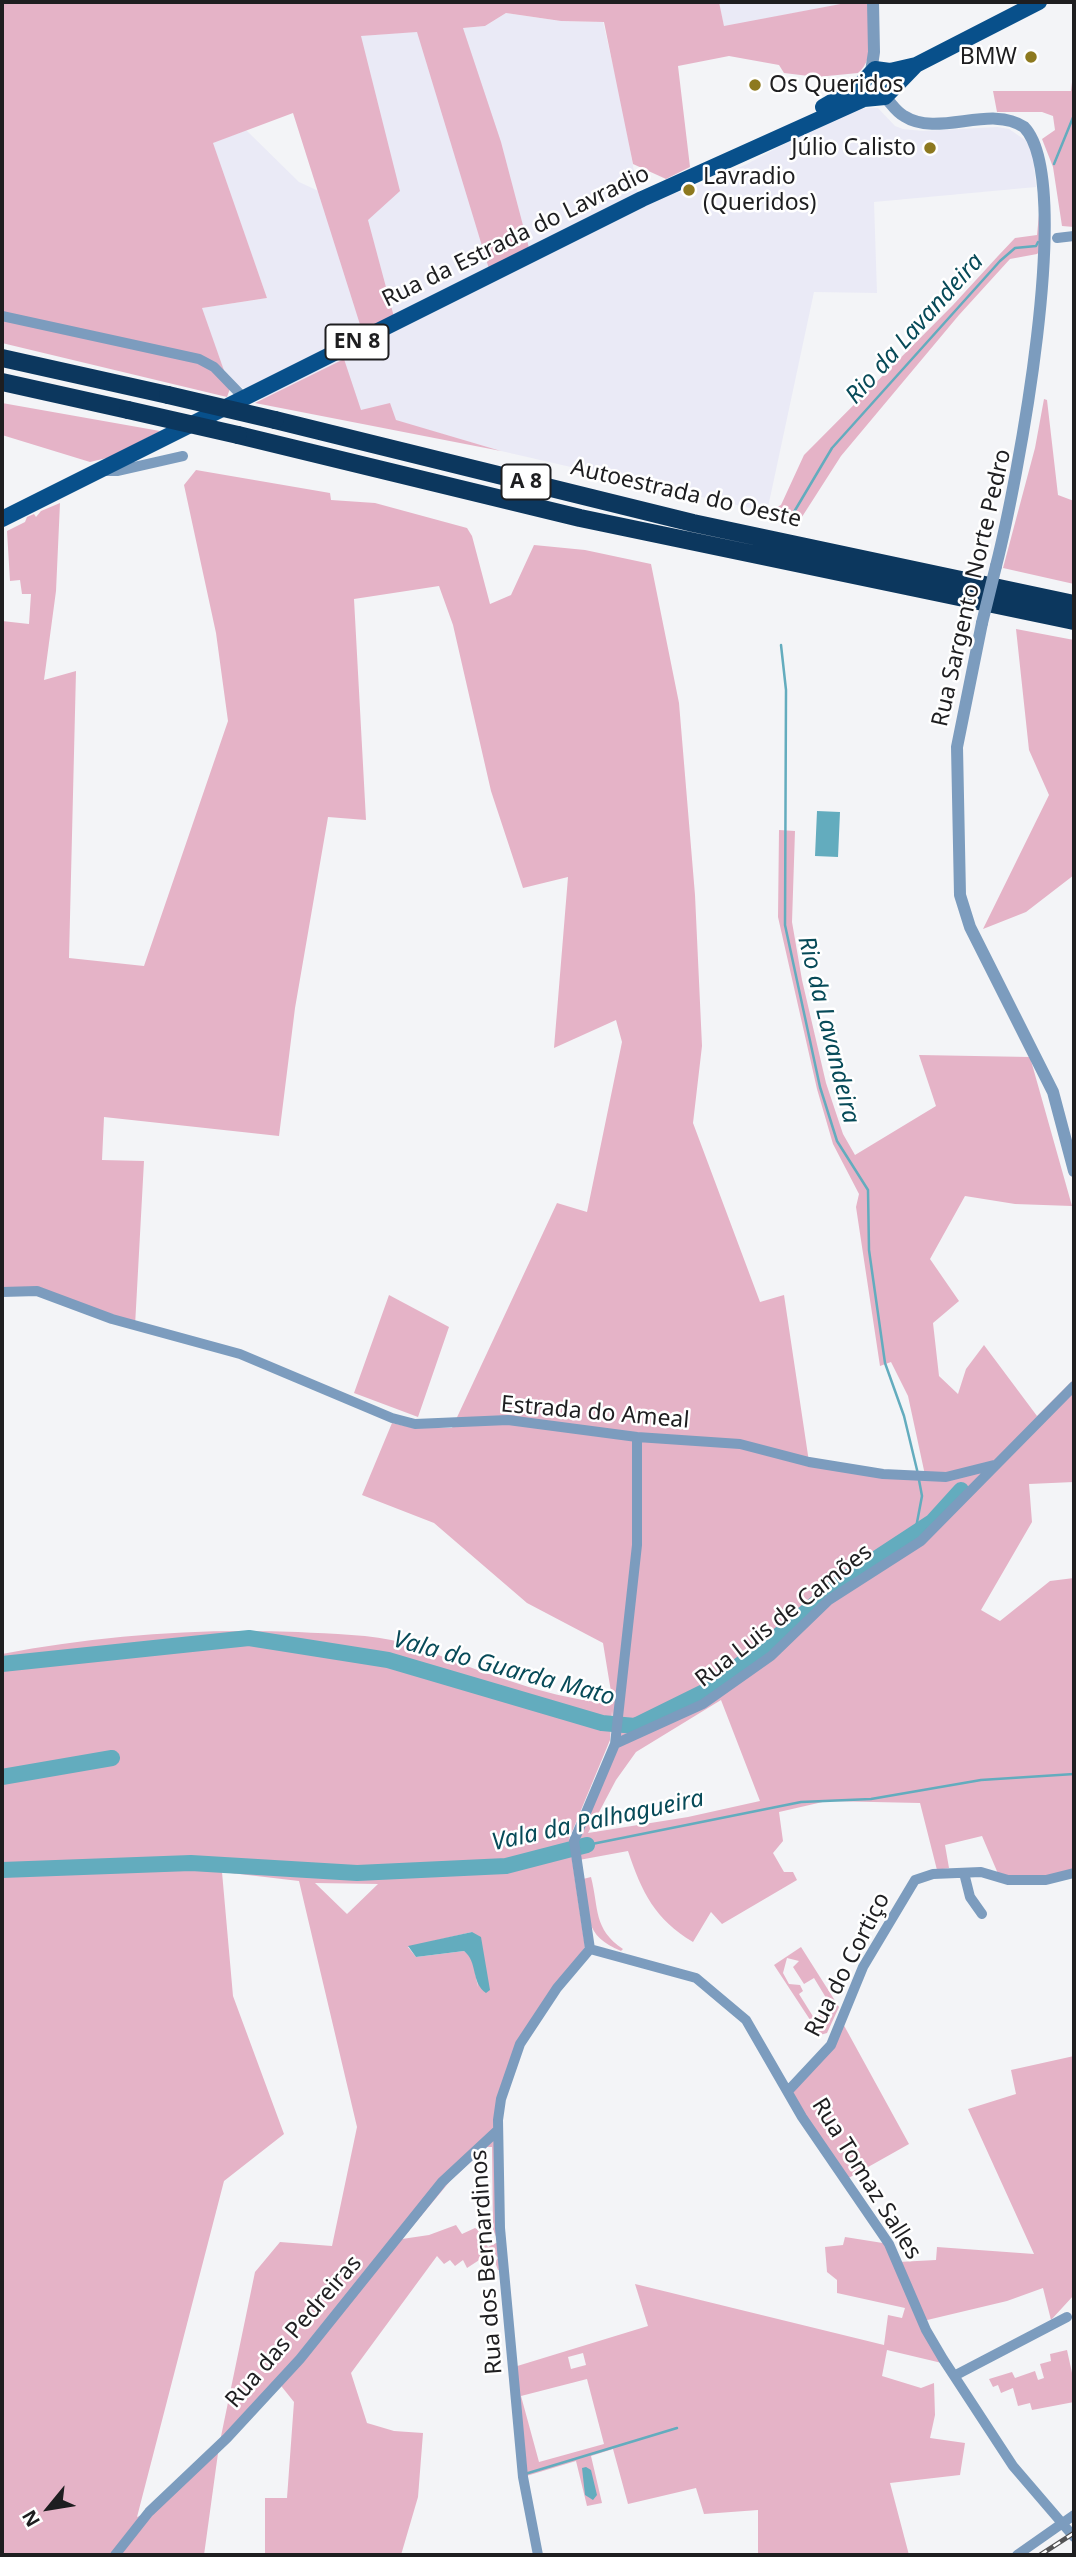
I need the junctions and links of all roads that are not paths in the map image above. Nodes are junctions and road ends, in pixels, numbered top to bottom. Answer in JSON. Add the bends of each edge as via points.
{"nodes":[{"id":1,"x":873,"y":2,"type":"edge"},
{"id":2,"x":1039,"y":2,"type":"edge"},
{"id":3,"x":882,"y":83,"type":"junction"},
{"id":4,"x":1074,"y":236,"type":"edge"},
{"id":5,"x":1057,"y":238,"type":"junction"},
{"id":6,"x":2,"y":316,"type":"edge"},
{"id":7,"x":2,"y":358,"type":"edge"},
{"id":8,"x":2,"y":383,"type":"edge"},
{"id":9,"x":244,"y":398,"type":"junction"},
{"id":10,"x":183,"y":456,"type":"dead end"},
{"id":11,"x":98,"y":471,"type":"junction"},
{"id":12,"x":2,"y":519,"type":"edge"},
{"id":13,"x":1074,"y":604,"type":"edge"},
{"id":14,"x":1074,"y":621,"type":"edge"},
{"id":15,"x":1074,"y":1171,"type":"edge"},
{"id":16,"x":2,"y":1292,"type":"edge"},
{"id":17,"x":1074,"y":1386,"type":"edge"},
{"id":18,"x":637,"y":1437,"type":"junction"},
{"id":19,"x":994,"y":1465,"type":"junction"},
{"id":20,"x":616,"y":1739,"type":"junction"},
{"id":21,"x":964,"y":1873,"type":"junction"},
{"id":22,"x":1074,"y":1873,"type":"edge"},
{"id":23,"x":982,"y":1914,"type":"dead end"},
{"id":24,"x":590,"y":1949,"type":"junction"},
{"id":25,"x":788,"y":2091,"type":"junction"},
{"id":26,"x":498,"y":2130,"type":"junction"},
{"id":27,"x":1067,"y":2317,"type":"dead end"},
{"id":28,"x":954,"y":2376,"type":"junction"},
{"id":29,"x":1074,"y":2515,"type":"edge"},
{"id":30,"x":1063,"y":2522,"type":"junction"},
{"id":31,"x":1074,"y":2536,"type":"edge"},
{"id":32,"x":115,"y":2555,"type":"edge"},
{"id":33,"x":538,"y":2555,"type":"edge"},
{"id":34,"x":1017,"y":2555,"type":"edge"}],
"edges":[{"from":1,"to":3,"type":"street","name":"Rua Sargento Norte Pedro","via":[[874,52]]},
{"from":2,"to":3,"type":"main road","name":"Rua da Estrada do Lavradio","number":"EN 8"},
{"from":3,"to":5,"type":"street","name":"Rua Sargento Norte Pedro","via":[[899,113],[918,121],[995,120],[1024,128],[1035,140],[1048,175]]},
{"from":3,"to":9,"type":"main road","name":"Rua da Estrada do Lavradio","number":"EN 8"},
{"from":4,"to":5,"type":"street"},
{"from":5,"to":15,"type":"street","name":"Rua Sargento Norte Pedro","bridge":true,"via":[[1032,418],[957,747],[960,895],[970,927],[1053,1092]]},
{"from":6,"to":9,"type":"street","via":[[199,359],[214,367]]},
{"from":7,"to":13,"type":"highway","name":"Autoestrada do Oeste","number":"A 8","bridge":true,"via":[[693,523]]},
{"from":8,"to":14,"type":"highway","name":"Autoestrada do Oeste","number":"A 8","bridge":true,"via":[[580,518]]},
{"from":9,"to":11,"type":"main road","name":"Rua da Estrada do Lavradio","number":"EN 8"},
{"from":10,"to":11,"type":"street"},
{"from":11,"to":12,"type":"main road","name":"Rua da Estrada do Lavradio","number":"EN 8"},
{"from":16,"to":18,"type":"street","name":"Estrada do Ameal","via":[[37,1291],[112,1319],[240,1354],[415,1424],[508,1420]]},
{"from":17,"to":19,"type":"street","name":"Rua Luis de Camões"},
{"from":18,"to":19,"type":"street","name":"Estrada do Ameal","via":[[740,1444],[808,1462],[883,1474],[946,1477]]},
{"from":18,"to":20,"type":"street","via":[[637,1545]]},
{"from":19,"to":20,"type":"street","name":"Rua Luis de Camões","via":[[921,1541],[829,1600],[771,1656],[703,1704]]},
{"from":20,"to":24,"type":"street","via":[[574,1841]]},
{"from":21,"to":22,"type":"street","name":"Rua do Cortiço","via":[[1046,1880]]},
{"from":21,"to":23,"type":"street","via":[[970,1897]]},
{"from":21,"to":25,"type":"street","name":"Rua do Cortiço","via":[[915,1880],[863,1966],[831,2045]]},
{"from":24,"to":25,"type":"street","name":"Rua Tomaz Salles","via":[[695,1978],[714,1990],[746,2020]]},
{"from":24,"to":26,"type":"street","name":"Rua dos Bernardinos","via":[[520,2044],[501,2099]]},
{"from":25,"to":28,"type":"street","name":"Rua Tomaz Salles","via":[[889,2244],[926,2330]]},
{"from":26,"to":32,"type":"street","name":"Rua das Pedreiras","via":[[442,2182],[300,2359],[227,2438],[149,2512]]},
{"from":26,"to":33,"type":"street","name":"Rua dos Bernardinos","via":[[500,2228],[523,2477]]},
{"from":27,"to":28,"type":"street"},
{"from":28,"to":30,"type":"street","name":"Rua Tomaz Salles","via":[[1013,2466]]},
{"from":29,"to":30,"type":"street"},
{"from":30,"to":31,"type":"street","name":"Rua Tomaz Salles"},
{"from":30,"to":34,"type":"street"}]}
